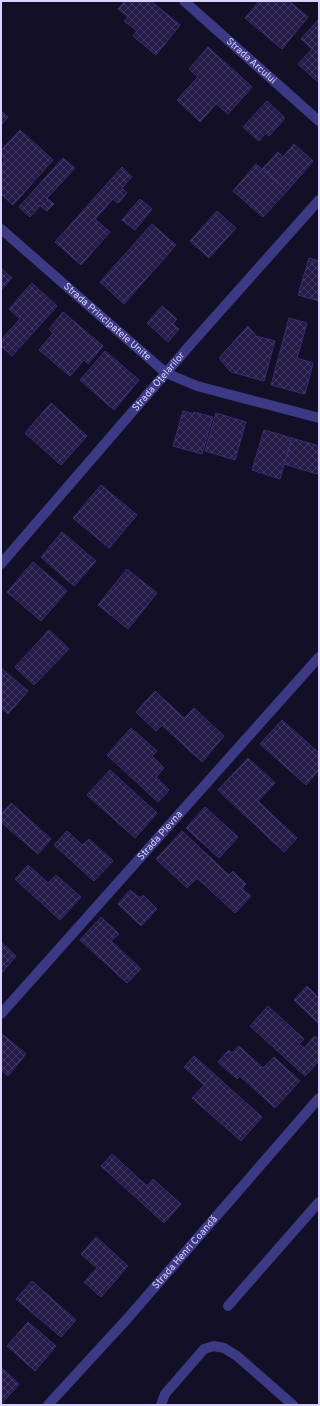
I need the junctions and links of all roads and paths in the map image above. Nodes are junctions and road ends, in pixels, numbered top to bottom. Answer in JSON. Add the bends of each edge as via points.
{"nodes":[{"id":1,"x":184,"y":1,"type":"edge"},
{"id":2,"x":319,"y":121,"type":"edge"},
{"id":3,"x":319,"y":200,"type":"edge"},
{"id":4,"x":1,"y":229,"type":"edge"},
{"id":5,"x":166,"y":374,"type":"junction"},
{"id":6,"x":319,"y":418,"type":"edge"},
{"id":7,"x":1,"y":564,"type":"edge"},
{"id":8,"x":319,"y":657,"type":"edge"},
{"id":9,"x":1,"y":1014,"type":"edge"},
{"id":10,"x":319,"y":1098,"type":"edge"},
{"id":11,"x":319,"y":1202,"type":"edge"},
{"id":12,"x":228,"y":1306,"type":"dead end"},
{"id":13,"x":48,"y":1405,"type":"edge"},
{"id":14,"x":161,"y":1405,"type":"edge"},
{"id":15,"x":293,"y":1405,"type":"edge"}],
"edges":[{"from":1,"to":2,"type":"street","name":"Strada Arcului"},
{"from":3,"to":5,"type":"street","name":"Strada Oțelarilor"},
{"from":4,"to":5,"type":"street","name":"Strada Principatele Unite"},
{"from":5,"to":6,"type":"street","name":"Strada Principatele Unite","via":[[197,386]]},
{"from":5,"to":7,"type":"street","name":"Strada Oțelarilor"},
{"from":8,"to":9,"type":"street","name":"Strada Plevna"},
{"from":10,"to":13,"type":"street","name":"Strada Henri Coandă","via":[[127,1319]]},
{"from":11,"to":12,"type":"street"},
{"from":14,"to":15,"type":"street","via":[[165,1394],[204,1349],[214,1346],[224,1348],[237,1356]]}]}
